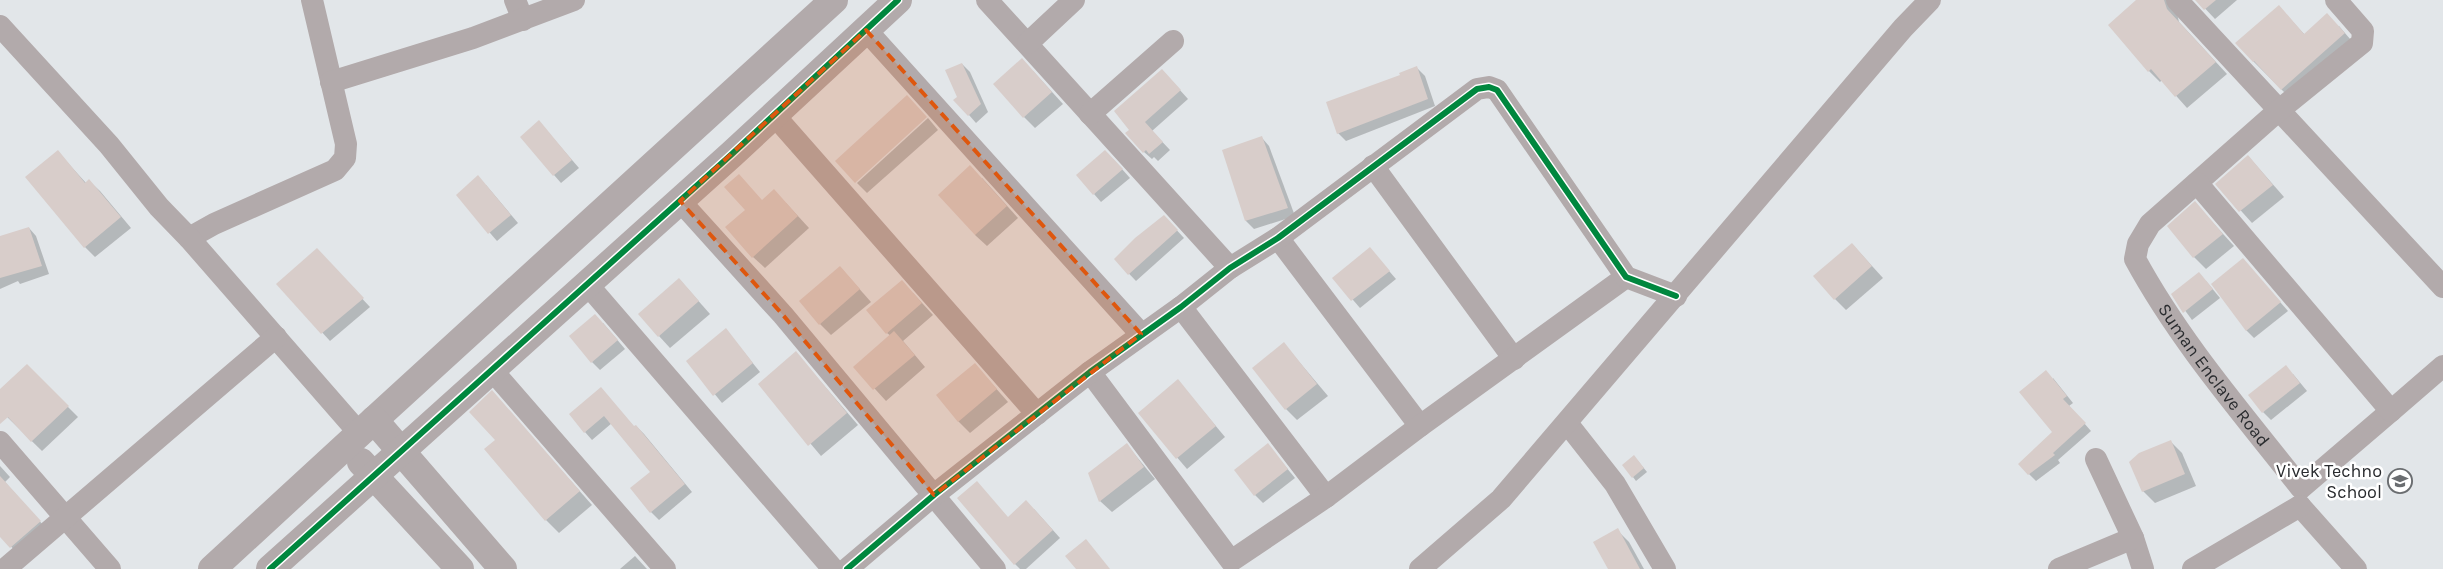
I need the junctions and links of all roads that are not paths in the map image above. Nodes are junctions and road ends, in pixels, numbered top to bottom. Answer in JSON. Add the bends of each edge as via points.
{"nodes":[{"id":1,"x":312,"y":0,"type":"edge"},
{"id":2,"x":574,"y":0,"type":"edge"},
{"id":3,"x":834,"y":0,"type":"edge"},
{"id":4,"x":898,"y":0,"type":"edge"},
{"id":5,"x":988,"y":0,"type":"edge"},
{"id":6,"x":1074,"y":0,"type":"edge"},
{"id":7,"x":1930,"y":0,"type":"edge"},
{"id":8,"x":2177,"y":0,"type":"edge"},
{"id":9,"x":2336,"y":0,"type":"edge"},
{"id":10,"x":519,"y":10,"type":"edge"},
{"id":11,"x":0,"y":26,"type":"edge"},
{"id":12,"x":866,"y":30,"type":"junction"},
{"id":13,"x":1173,"y":41,"type":"dead end"},
{"id":14,"x":1028,"y":43,"type":"junction"},
{"id":15,"x":331,"y":82,"type":"junction"},
{"id":16,"x":2278,"y":111,"type":"junction"},
{"id":17,"x":1090,"y":114,"type":"junction"},
{"id":18,"x":774,"y":115,"type":"junction"},
{"id":19,"x":1373,"y":166,"type":"junction"},
{"id":20,"x":2198,"y":183,"type":"junction"},
{"id":21,"x":680,"y":201,"type":"junction"},
{"id":22,"x":189,"y":238,"type":"junction"},
{"id":23,"x":1278,"y":238,"type":"junction"},
{"id":24,"x":1230,"y":268,"type":"junction"},
{"id":25,"x":1626,"y":277,"type":"junction"},
{"id":26,"x":587,"y":284,"type":"junction"},
{"id":27,"x":2443,"y":287,"type":"edge"},
{"id":28,"x":1676,"y":296,"type":"junction"},
{"id":29,"x":1181,"y":307,"type":"junction"},
{"id":30,"x":1141,"y":334,"type":"junction"},
{"id":31,"x":276,"y":338,"type":"junction"},
{"id":32,"x":1514,"y":358,"type":"junction"},
{"id":33,"x":2443,"y":366,"type":"edge"},
{"id":34,"x":492,"y":370,"type":"junction"},
{"id":35,"x":1090,"y":372,"type":"junction"},
{"id":36,"x":2391,"y":410,"type":"junction"},
{"id":37,"x":1037,"y":414,"type":"junction"},
{"id":38,"x":1568,"y":423,"type":"junction"},
{"id":39,"x":1420,"y":426,"type":"junction"},
{"id":40,"x":360,"y":433,"type":"junction"},
{"id":41,"x":0,"y":442,"type":"edge"},
{"id":42,"x":401,"y":451,"type":"junction"},
{"id":43,"x":2096,"y":459,"type":"dead end"},
{"id":44,"x":373,"y":475,"type":"junction"},
{"id":45,"x":934,"y":495,"type":"junction"},
{"id":46,"x":1326,"y":497,"type":"junction"},
{"id":47,"x":2301,"y":497,"type":"junction"},
{"id":48,"x":65,"y":517,"type":"junction"},
{"id":49,"x":2132,"y":538,"type":"junction"},
{"id":50,"x":5,"y":569,"type":"edge"},
{"id":51,"x":110,"y":569,"type":"edge"},
{"id":52,"x":212,"y":569,"type":"edge"},
{"id":53,"x":270,"y":569,"type":"edge"},
{"id":54,"x":460,"y":569,"type":"edge"},
{"id":55,"x":503,"y":569,"type":"edge"},
{"id":56,"x":665,"y":569,"type":"edge"},
{"id":57,"x":833,"y":569,"type":"edge"},
{"id":58,"x":847,"y":569,"type":"edge"},
{"id":59,"x":995,"y":569,"type":"edge"},
{"id":60,"x":1420,"y":569,"type":"edge"},
{"id":61,"x":1665,"y":569,"type":"edge"},
{"id":62,"x":2059,"y":569,"type":"edge"},
{"id":63,"x":2143,"y":569,"type":"edge"},
{"id":64,"x":2193,"y":569,"type":"edge"},
{"id":65,"x":2356,"y":569,"type":"edge"}],
"edges":[{"from":1,"to":15,"type":"street"},
{"from":2,"to":10,"type":"street"},
{"from":3,"to":40,"type":"street"},
{"from":4,"to":12,"type":"street"},
{"from":5,"to":14,"type":"street"},
{"from":6,"to":14,"type":"street"},
{"from":7,"to":28,"type":"street"},
{"from":8,"to":16,"type":"street"},
{"from":9,"to":16,"type":"street","via":[[2363,30],[2362,43]]},
{"from":10,"to":15,"type":"street","via":[[473,38]]},
{"from":11,"to":22,"type":"street"},
{"from":12,"to":18,"type":"street"},
{"from":12,"to":30,"type":"street"},
{"from":13,"to":17,"type":"street"},
{"from":14,"to":17,"type":"street"},
{"from":15,"to":22,"type":"street","via":[[346,144],[345,158],[335,170]]},
{"from":16,"to":20,"type":"street"},
{"from":16,"to":27,"type":"street"},
{"from":17,"to":24,"type":"street"},
{"from":18,"to":21,"type":"street"},
{"from":18,"to":37,"type":"street"},
{"from":19,"to":23,"type":"street"},
{"from":19,"to":25,"type":"street","via":[[1478,89],[1489,87],[1497,90]]},
{"from":19,"to":32,"type":"street"},
{"from":20,"to":36,"type":"street"},
{"from":20,"to":47,"type":"street","name":"Suman Enclave Road","via":[[2150,224],[2138,244],[2135,259],[2154,295]]},
{"from":21,"to":26,"type":"street"},
{"from":21,"to":45,"type":"street","via":[[783,314]]},
{"from":22,"to":31,"type":"street"},
{"from":23,"to":24,"type":"street"},
{"from":23,"to":39,"type":"street"},
{"from":24,"to":29,"type":"street"},
{"from":25,"to":28,"type":"street"},
{"from":25,"to":32,"type":"street"},
{"from":26,"to":34,"type":"street"},
{"from":26,"to":57,"type":"street"},
{"from":28,"to":38,"type":"street"},
{"from":29,"to":30,"type":"street"},
{"from":29,"to":46,"type":"street"},
{"from":30,"to":35,"type":"street"},
{"from":31,"to":40,"type":"street"},
{"from":31,"to":48,"type":"street"},
{"from":32,"to":39,"type":"street"},
{"from":33,"to":36,"type":"street"},
{"from":34,"to":42,"type":"street"},
{"from":34,"to":56,"type":"street"},
{"from":35,"to":37,"type":"street"},
{"from":35,"to":46,"type":"street","via":[[1232,561]]},
{"from":36,"to":47,"type":"street"},
{"from":37,"to":45,"type":"street"},
{"from":38,"to":60,"type":"street","via":[[1501,499]]},
{"from":38,"to":61,"type":"street","via":[[1615,484]]},
{"from":39,"to":46,"type":"street"},
{"from":40,"to":42,"type":"street"},
{"from":40,"to":44,"type":"street"},
{"from":40,"to":52,"type":"street"},
{"from":41,"to":48,"type":"street"},
{"from":42,"to":44,"type":"street"},
{"from":42,"to":55,"type":"street"},
{"from":43,"to":49,"type":"street"},
{"from":44,"to":53,"type":"street"},
{"from":44,"to":54,"type":"street"},
{"from":45,"to":58,"type":"street"},
{"from":45,"to":59,"type":"street"},
{"from":47,"to":64,"type":"street"},
{"from":47,"to":65,"type":"street","name":"Suman Enclave Road"},
{"from":48,"to":50,"type":"street"},
{"from":48,"to":51,"type":"street"},
{"from":49,"to":62,"type":"street"},
{"from":49,"to":63,"type":"street"}]}
